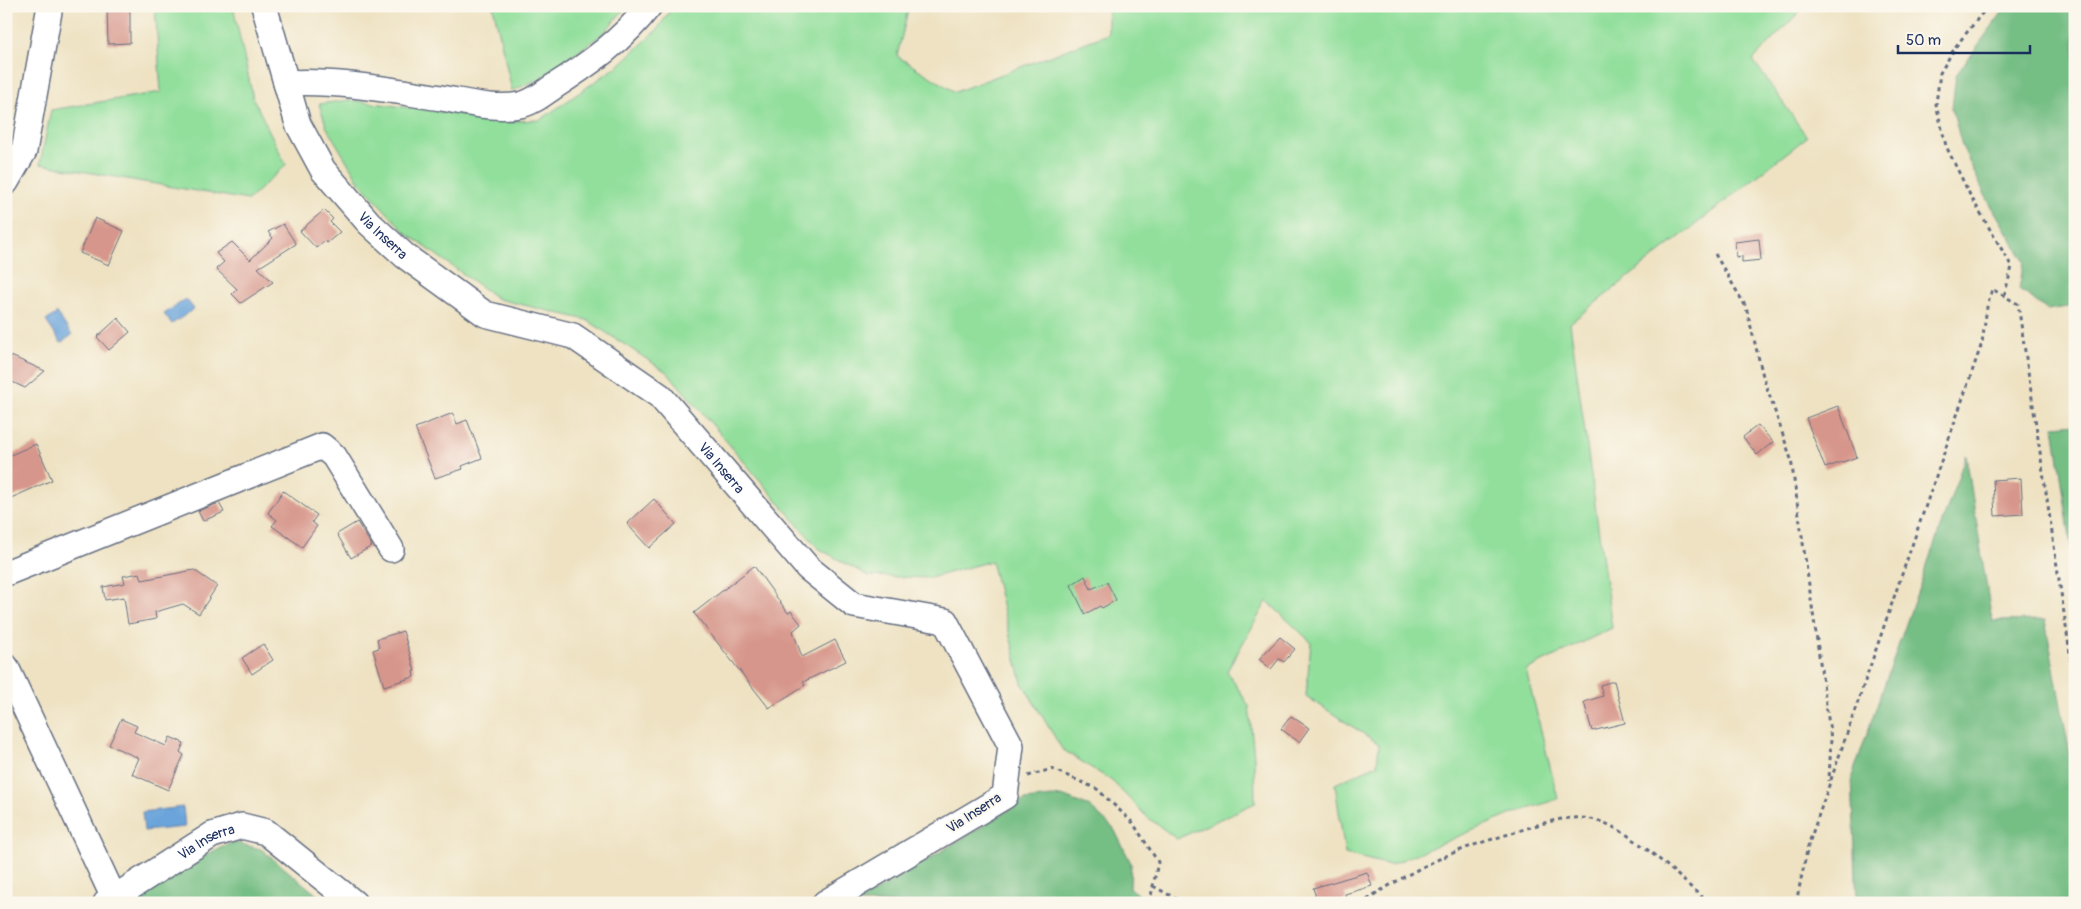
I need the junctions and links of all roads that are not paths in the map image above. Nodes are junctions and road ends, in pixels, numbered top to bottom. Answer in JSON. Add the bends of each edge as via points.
{"nodes":[{"id":1,"x":50,"y":6,"type":"edge"},
{"id":2,"x":264,"y":6,"type":"edge"},
{"id":3,"x":649,"y":6,"type":"edge"},
{"id":4,"x":286,"y":83,"type":"junction"},
{"id":5,"x":6,"y":182,"type":"edge"},
{"id":6,"x":391,"y":549,"type":"dead end"},
{"id":7,"x":6,"y":573,"type":"edge"},
{"id":8,"x":6,"y":667,"type":"edge"},
{"id":9,"x":110,"y":900,"type":"edge"},
{"id":10,"x":354,"y":903,"type":"edge"},
{"id":11,"x":825,"y":903,"type":"edge"}],
"edges":[{"from":1,"to":5,"type":"street","via":[[24,151]]},
{"from":2,"to":4,"type":"street","name":"Via Inserra"},
{"from":3,"to":4,"type":"street","via":[[610,47],[539,97],[521,105],[489,105],[344,83]]},
{"from":4,"to":11,"type":"street","name":"Via Inserra","via":[[298,124],[323,170],[369,223],[405,256],[484,314],[572,336],[660,396],[808,568],[854,605],[946,621],[1011,746],[1005,796]]},
{"from":6,"to":7,"type":"street","via":[[334,456],[322,446]]},
{"from":8,"to":9,"type":"street"},
{"from":9,"to":10,"type":"street","name":"Via Inserra","via":[[212,835],[242,826],[266,832]]}]}
